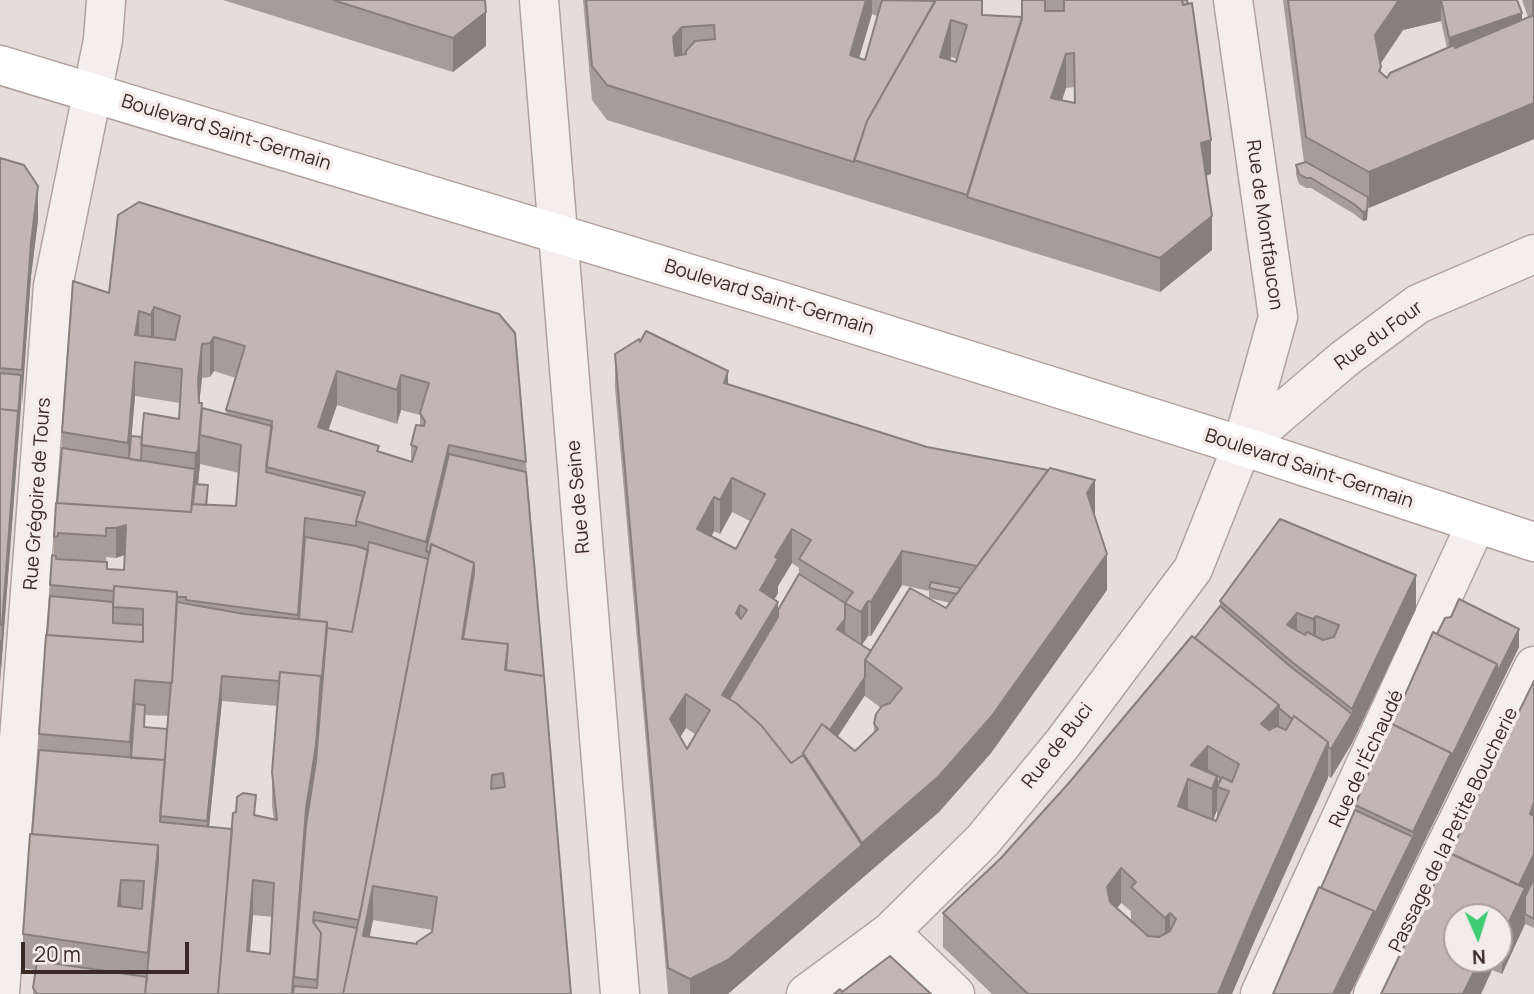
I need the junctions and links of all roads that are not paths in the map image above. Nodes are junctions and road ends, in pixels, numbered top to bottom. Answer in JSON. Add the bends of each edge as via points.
{"nodes":[{"id":1,"x":106,"y":0,"type":"edge"},
{"id":2,"x":539,"y":0,"type":"edge"},
{"id":3,"x":1233,"y":0,"type":"edge"},
{"id":4,"x":0,"y":65,"type":"edge"},
{"id":5,"x":92,"y":93,"type":"junction"},
{"id":6,"x":557,"y":234,"type":"junction"},
{"id":7,"x":1534,"y":254,"type":"edge"},
{"id":8,"x":1242,"y":446,"type":"junction"},
{"id":9,"x":1476,"y":524,"type":"junction"},
{"id":10,"x":1534,"y":542,"type":"edge"},
{"id":11,"x":1534,"y":666,"type":"edge"},
{"id":12,"x":890,"y":932,"type":"junction"},
{"id":13,"x":0,"y":992,"type":"edge"},
{"id":14,"x":620,"y":994,"type":"edge"},
{"id":15,"x":806,"y":994,"type":"edge"},
{"id":16,"x":955,"y":994,"type":"edge"},
{"id":17,"x":1260,"y":994,"type":"edge"},
{"id":18,"x":1373,"y":994,"type":"edge"}],
"edges":[{"from":1,"to":5,"type":"street","name":"Rue Grégoire de Tours"},
{"from":2,"to":6,"type":"street","name":"Rue de Seine"},
{"from":3,"to":8,"type":"street","name":"Rue de Montfaucon","via":[[1278,317]]},
{"from":4,"to":5,"type":"main road","name":"Boulevard Saint-Germain"},
{"from":5,"to":6,"type":"main road","name":"Boulevard Saint-Germain"},
{"from":5,"to":13,"type":"street","name":"Rue Grégoire de Tours","via":[[53,286]]},
{"from":6,"to":8,"type":"main road","name":"Boulevard Saint-Germain"},
{"from":6,"to":14,"type":"street","name":"Rue de Seine"},
{"from":7,"to":8,"type":"street","name":"Rue du Four","via":[[1418,304],[1344,359]]},
{"from":8,"to":9,"type":"main road","name":"Boulevard Saint-Germain"},
{"from":8,"to":12,"type":"street","name":"Rue de Buci","via":[[1193,569],[1063,743],[983,840]]},
{"from":9,"to":10,"type":"main road","name":"Boulevard Saint-Germain"},
{"from":9,"to":17,"type":"street","name":"Rue de l'Échaudé"},
{"from":11,"to":18,"type":"street","name":"Passage de la Petite Boucherie"},
{"from":12,"to":15,"type":"street","name":"Rue de Buci"},
{"from":12,"to":16,"type":"street"}]}
